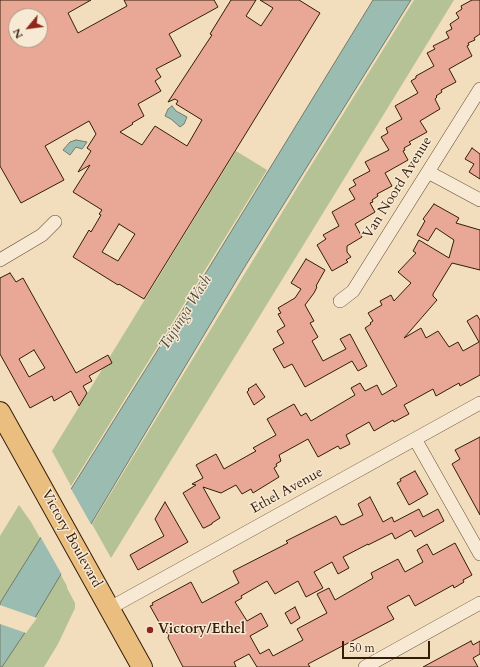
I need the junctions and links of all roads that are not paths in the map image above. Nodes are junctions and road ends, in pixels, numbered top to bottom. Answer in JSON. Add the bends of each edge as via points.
{"nodes":[{"id":1,"x":480,"y":89,"type":"edge"},
{"id":2,"x":428,"y":172,"type":"junction"},
{"id":3,"x":480,"y":200,"type":"edge"},
{"id":4,"x":55,"y":222,"type":"dead end"},
{"id":5,"x":0,"y":260,"type":"edge"},
{"id":6,"x":340,"y":301,"type":"dead end"},
{"id":7,"x":480,"y":403,"type":"edge"},
{"id":8,"x":0,"y":412,"type":"edge"},
{"id":9,"x":415,"y":439,"type":"junction"},
{"id":10,"x":480,"y":554,"type":"edge"},
{"id":11,"x":480,"y":603,"type":"edge"},
{"id":12,"x":110,"y":608,"type":"junction"},
{"id":13,"x":142,"y":667,"type":"edge"},
{"id":14,"x":365,"y":667,"type":"edge"}],
"edges":[{"from":1,"to":2,"type":"street","name":"Van Noord Avenue"},
{"from":2,"to":3,"type":"street"},
{"from":2,"to":6,"type":"street","name":"Van Noord Avenue","via":[[353,291]]},
{"from":4,"to":5,"type":"street","via":[[42,235]]},
{"from":7,"to":9,"type":"street","name":"Ethel Avenue"},
{"from":8,"to":12,"type":"main road","name":"Victory Boulevard"},
{"from":9,"to":10,"type":"street"},
{"from":9,"to":12,"type":"street","name":"Ethel Avenue"},
{"from":11,"to":14,"type":"street"},
{"from":12,"to":13,"type":"main road","name":"Victory Boulevard"}]}
